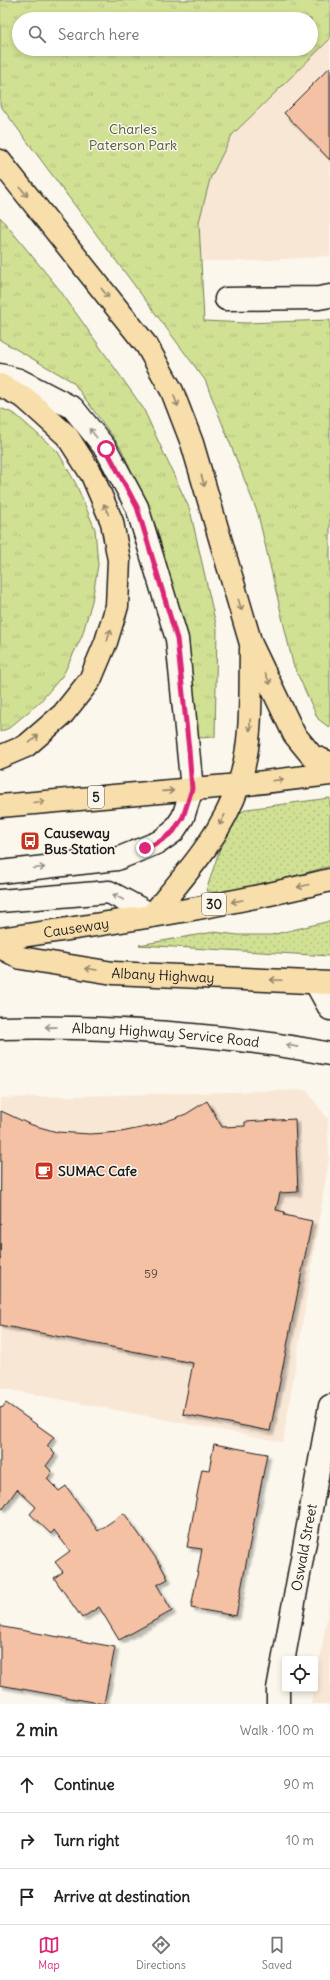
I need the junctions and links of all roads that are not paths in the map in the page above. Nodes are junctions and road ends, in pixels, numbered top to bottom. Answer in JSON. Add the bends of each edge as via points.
{"nodes":[{"id":1,"x":0,"y":161,"type":"edge"},
{"id":2,"x":330,"y":296,"type":"edge"},
{"id":3,"x":226,"y":299,"type":"dead end"},
{"id":4,"x":0,"y":375,"type":"edge"},
{"id":5,"x":0,"y":385,"type":"edge"},
{"id":6,"x":252,"y":644,"type":"junction"},
{"id":7,"x":0,"y":757,"type":"edge"},
{"id":8,"x":330,"y":763,"type":"edge"},
{"id":9,"x":330,"y":774,"type":"edge"},
{"id":10,"x":239,"y":784,"type":"junction"},
{"id":11,"x":192,"y":789,"type":"junction"},
{"id":12,"x":0,"y":806,"type":"edge"},
{"id":13,"x":0,"y":872,"type":"edge"},
{"id":14,"x":330,"y":880,"type":"edge"},
{"id":15,"x":0,"y":902,"type":"edge"},
{"id":16,"x":152,"y":915,"type":"junction"},
{"id":17,"x":0,"y":939,"type":"edge"},
{"id":18,"x":0,"y":947,"type":"edge"},
{"id":19,"x":322,"y":983,"type":"edge"},
{"id":20,"x":330,"y":1009,"type":"edge"},
{"id":21,"x":0,"y":1028,"type":"edge"},
{"id":22,"x":330,"y":1054,"type":"edge"},
{"id":23,"x":330,"y":1406,"type":"edge"},
{"id":24,"x":274,"y":1699,"type":"edge"}],
"edges":[{"from":1,"to":6,"type":"main road","one_way":true,"via":[[147,346],[172,391],[192,443]]},
{"from":2,"to":3,"type":"street"},
{"from":11,"to":4,"type":"street","one_way":true,"via":[[177,639],[137,507],[106,449],[73,408],[19,380]]},
{"from":7,"to":5,"type":"main road","one_way":true,"via":[[26,746],[63,714],[90,680],[106,642],[117,606],[119,560],[109,516],[92,475],[67,436],[25,398]]},
{"from":6,"to":8,"type":"main road","one_way":true,"via":[[294,734],[312,756]]},
{"from":6,"to":10,"type":"main road","one_way":true,"via":[[250,731]]},
{"from":10,"to":9,"type":"main road","one_way":true},
{"from":10,"to":11,"type":"main road","number":"5"},
{"from":10,"to":16,"type":"main road","one_way":true,"via":[[223,820],[202,855]]},
{"from":12,"to":11,"type":"main road","number":"5","one_way":true},
{"from":13,"to":11,"type":"street","one_way":true,"via":[[117,859],[159,842],[173,832],[183,817]]},
{"from":14,"to":16,"type":"main road","number":"30","one_way":true,"via":[[265,896]]},
{"from":16,"to":15,"type":"street","one_way":true,"via":[[109,892]]},
{"from":16,"to":17,"type":"main road","name":"Causeway"},
{"from":19,"to":18,"type":"main road","name":"Albany Highway","one_way":true,"via":[[113,972],[21,958]]},
{"from":19,"to":20,"type":"street"},
{"from":22,"to":21,"type":"street","name":"Albany Highway Service Road","one_way":true,"via":[[288,1045],[153,1031],[112,1028]]},
{"from":23,"to":24,"type":"street","name":"Oswald Street"}]}
